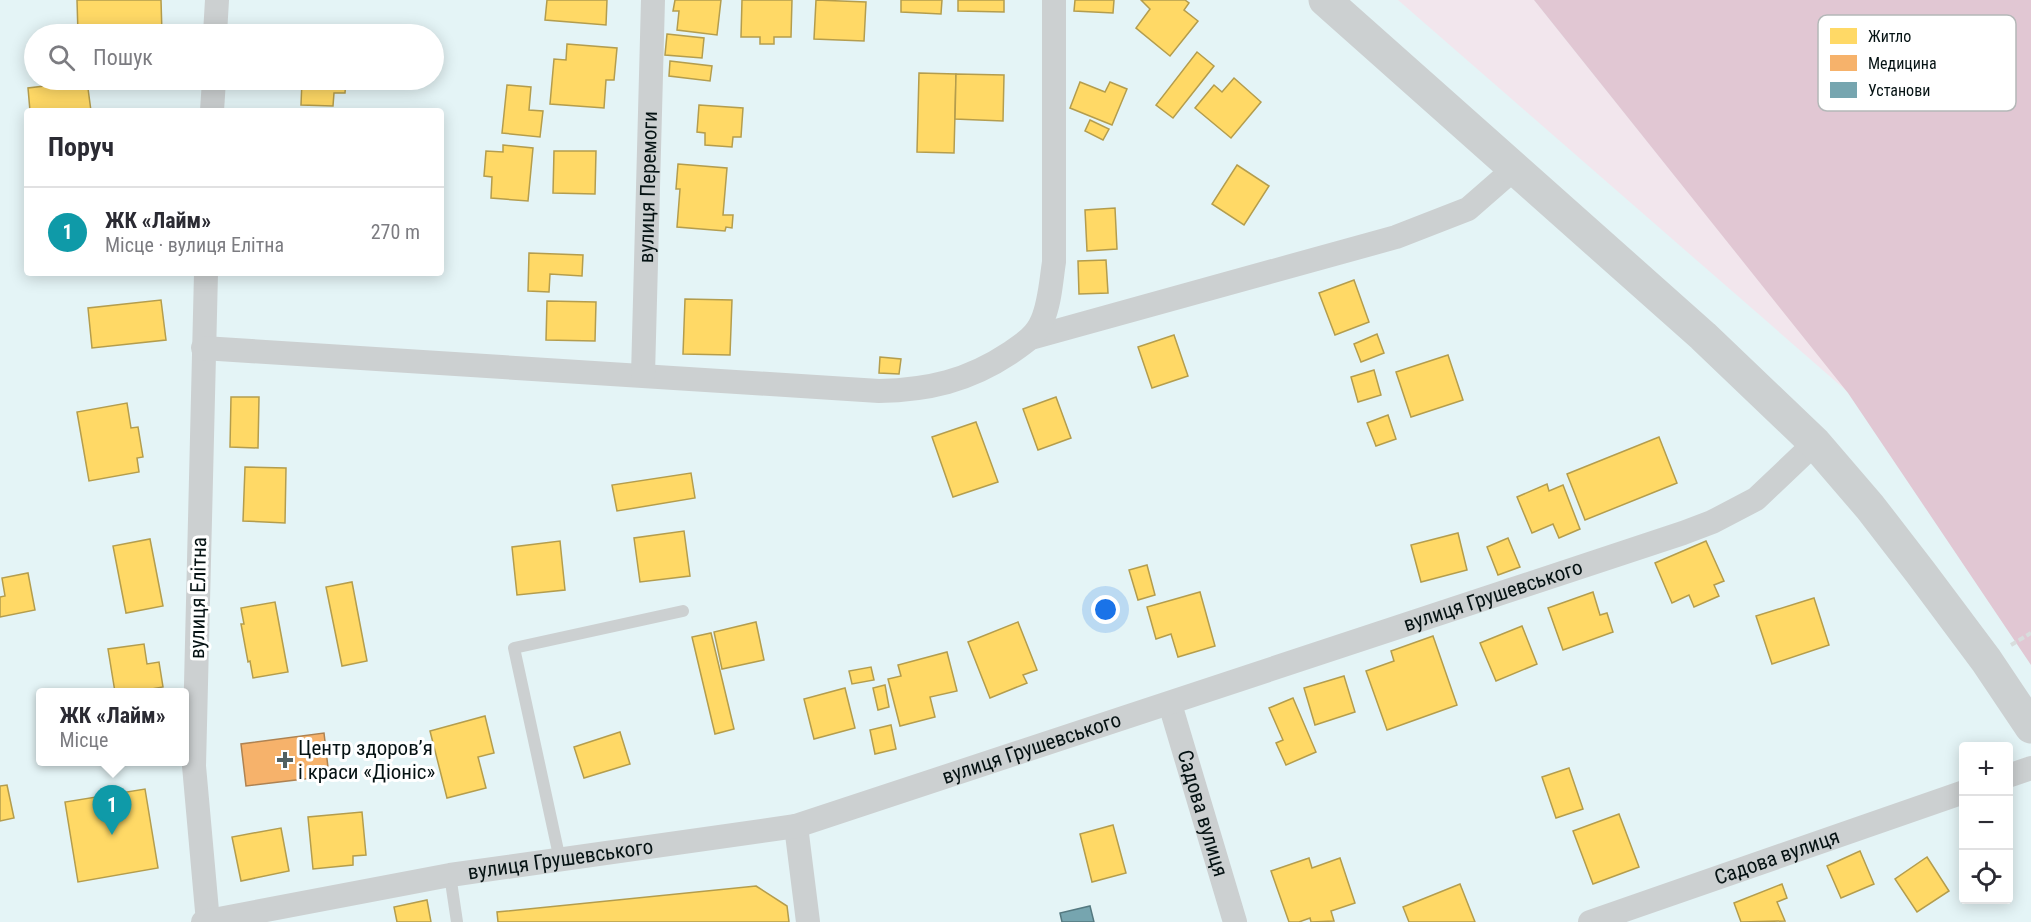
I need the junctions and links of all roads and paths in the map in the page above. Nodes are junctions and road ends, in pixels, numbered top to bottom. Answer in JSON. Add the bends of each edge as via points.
{"nodes":[{"id":1,"x":217,"y":0,"type":"edge"},
{"id":2,"x":653,"y":0,"type":"edge"},
{"id":3,"x":1054,"y":0,"type":"edge"},
{"id":4,"x":1325,"y":0,"type":"edge"},
{"id":5,"x":216,"y":24,"type":"edge"},
{"id":6,"x":213,"y":90,"type":"edge"},
{"id":7,"x":212,"y":108,"type":"edge"},
{"id":8,"x":1515,"y":168,"type":"junction"},
{"id":9,"x":206,"y":276,"type":"edge"},
{"id":10,"x":1031,"y":338,"type":"junction"},
{"id":11,"x":202,"y":348,"type":"junction"},
{"id":12,"x":643,"y":375,"type":"junction"},
{"id":13,"x":1815,"y":443,"type":"junction"},
{"id":14,"x":683,"y":611,"type":"dead end"},
{"id":15,"x":1170,"y":704,"type":"junction"},
{"id":16,"x":2031,"y":727,"type":"edge"},
{"id":17,"x":2031,"y":768,"type":"edge"},
{"id":18,"x":2013,"y":774,"type":"edge"},
{"id":19,"x":1959,"y":794,"type":"edge"},
{"id":20,"x":796,"y":826,"type":"junction"},
{"id":21,"x":560,"y":860,"type":"junction"},
{"id":22,"x":450,"y":875,"type":"junction"},
{"id":23,"x":206,"y":922,"type":"edge"},
{"id":24,"x":457,"y":922,"type":"edge"},
{"id":25,"x":808,"y":922,"type":"edge"},
{"id":26,"x":1235,"y":922,"type":"edge"},
{"id":27,"x":1590,"y":922,"type":"edge"}],
"edges":[{"from":1,"to":5,"type":"street"},
{"from":2,"to":12,"type":"street","name":"вулиця Перемоги"},
{"from":3,"to":10,"type":"street","via":[[1054,262],[1043,321]]},
{"from":4,"to":8,"type":"main road"},
{"from":6,"to":7,"type":"street"},
{"from":8,"to":10,"type":"street","via":[[1468,209],[1396,237]]},
{"from":8,"to":13,"type":"main road","via":[[1703,336]]},
{"from":9,"to":11,"type":"street","name":"вулиця Елітна"},
{"from":10,"to":12,"type":"street","via":[[988,367],[959,379],[906,390]]},
{"from":11,"to":12,"type":"street"},
{"from":11,"to":23,"type":"street","name":"вулиця Елітна","via":[[194,766]]},
{"from":13,"to":15,"type":"street","name":"вулиця Грушевського","via":[[1756,499],[1712,522]]},
{"from":13,"to":16,"type":"main road","via":[[1921,573]]},
{"from":14,"to":21,"type":"lane","via":[[514,648]]},
{"from":15,"to":20,"type":"street","name":"вулиця Грушевського"},
{"from":15,"to":26,"type":"street","name":"Садова вулиця"},
{"from":17,"to":18,"type":"street"},
{"from":19,"to":27,"type":"street","name":"Садова вулиця"},
{"from":20,"to":21,"type":"street","name":"вулиця Грушевського"},
{"from":20,"to":25,"type":"street"},
{"from":21,"to":22,"type":"street","name":"вулиця Грушевського"},
{"from":22,"to":23,"type":"street","name":"вулиця Грушевського"},
{"from":22,"to":24,"type":"lane"}]}
